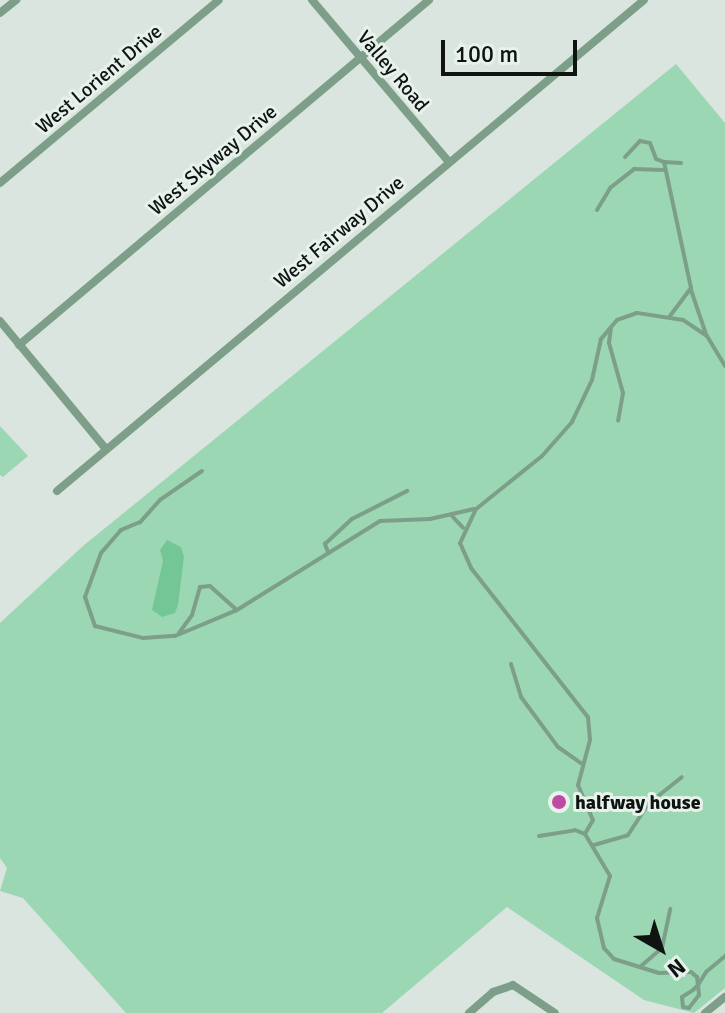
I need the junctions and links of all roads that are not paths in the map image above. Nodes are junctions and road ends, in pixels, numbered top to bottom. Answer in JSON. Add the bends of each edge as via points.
{"nodes":[{"id":1,"x":16,"y":0,"type":"edge"},
{"id":2,"x":219,"y":0,"type":"edge"},
{"id":3,"x":312,"y":0,"type":"edge"},
{"id":4,"x":429,"y":0,"type":"edge"},
{"id":5,"x":644,"y":0,"type":"edge"},
{"id":6,"x":0,"y":13,"type":"edge"},
{"id":7,"x":361,"y":56,"type":"junction"},
{"id":8,"x":625,"y":157,"type":"dead end"},
{"id":9,"x":449,"y":162,"type":"junction"},
{"id":10,"x":664,"y":162,"type":"junction"},
{"id":11,"x":681,"y":163,"type":"dead end"},
{"id":12,"x":673,"y":165,"type":"junction"},
{"id":13,"x":663,"y":170,"type":"junction"},
{"id":14,"x":669,"y":179,"type":"junction"},
{"id":15,"x":0,"y":183,"type":"edge"},
{"id":16,"x":597,"y":210,"type":"dead end"},
{"id":17,"x":691,"y":288,"type":"junction"},
{"id":18,"x":670,"y":316,"type":"junction"},
{"id":19,"x":0,"y":321,"type":"edge"},
{"id":20,"x":611,"y":326,"type":"junction"},
{"id":21,"x":707,"y":336,"type":"junction"},
{"id":22,"x":19,"y":345,"type":"junction"},
{"id":23,"x":725,"y":366,"type":"edge"},
{"id":24,"x":618,"y":421,"type":"dead end"},
{"id":25,"x":105,"y":448,"type":"junction"},
{"id":26,"x":202,"y":471,"type":"dead end"},
{"id":27,"x":57,"y":491,"type":"dead end"},
{"id":28,"x":407,"y":491,"type":"dead end"},
{"id":29,"x":384,"y":506,"type":"junction"},
{"id":30,"x":476,"y":509,"type":"junction"},
{"id":31,"x":449,"y":516,"type":"junction"},
{"id":32,"x":394,"y":518,"type":"junction"},
{"id":33,"x":463,"y":528,"type":"junction"},
{"id":34,"x":328,"y":552,"type":"junction"},
{"id":35,"x":237,"y":610,"type":"junction"},
{"id":36,"x":175,"y":636,"type":"junction"},
{"id":37,"x":511,"y":664,"type":"dead end"},
{"id":38,"x":582,"y":763,"type":"junction"},
{"id":39,"x":682,"y":777,"type":"dead end"},
{"id":40,"x":585,"y":834,"type":"junction"},
{"id":41,"x":539,"y":836,"type":"dead end"},
{"id":42,"x":594,"y":845,"type":"junction"},
{"id":43,"x":670,"y":909,"type":"dead end"},
{"id":44,"x":725,"y":956,"type":"edge"},
{"id":45,"x":640,"y":967,"type":"junction"},
{"id":46,"x":698,"y":985,"type":"junction"},
{"id":47,"x":725,"y":997,"type":"edge"},
{"id":48,"x":469,"y":1013,"type":"edge"},
{"id":49,"x":555,"y":1013,"type":"edge"},
{"id":50,"x":705,"y":1013,"type":"edge"}],
"edges":[{"from":1,"to":6,"type":"street"},
{"from":2,"to":15,"type":"street","name":"West Lorient Drive"},
{"from":3,"to":7,"type":"street","name":"Valley Road"},
{"from":4,"to":7,"type":"street","name":"West Skyway Drive"},
{"from":5,"to":9,"type":"street","name":"West Fairway Drive"},
{"from":7,"to":9,"type":"street","name":"Valley Road"},
{"from":7,"to":22,"type":"street","name":"West Skyway Drive"},
{"from":8,"to":10,"type":"lane","via":[[640,141],[650,143],[656,159]]},
{"from":9,"to":25,"type":"street","name":"West Fairway Drive"},
{"from":10,"to":12,"type":"lane"},
{"from":10,"to":13,"type":"lane"},
{"from":11,"to":12,"type":"lane"},
{"from":12,"to":14,"type":"lane"},
{"from":13,"to":14,"type":"lane"},
{"from":13,"to":16,"type":"lane","via":[[634,169],[610,188]]},
{"from":14,"to":17,"type":"lane"},
{"from":17,"to":18,"type":"lane"},
{"from":17,"to":21,"type":"lane"},
{"from":18,"to":20,"type":"lane","via":[[637,313]]},
{"from":18,"to":21,"type":"lane"},
{"from":19,"to":22,"type":"street"},
{"from":20,"to":24,"type":"lane","via":[[609,343],[623,393]]},
{"from":20,"to":30,"type":"lane","via":[[601,339],[592,380],[572,422],[542,456]]},
{"from":21,"to":23,"type":"lane"},
{"from":22,"to":25,"type":"street"},
{"from":25,"to":27,"type":"street","name":"West Fairway Drive"},
{"from":26,"to":36,"type":"lane","via":[[113,537],[87,586],[86,608],[95,626],[143,638]]},
{"from":28,"to":29,"type":"lane"},
{"from":29,"to":32,"type":"lane"},
{"from":29,"to":34,"type":"lane","via":[[352,519],[325,544]]},
{"from":30,"to":31,"type":"lane"},
{"from":30,"to":33,"type":"lane"},
{"from":31,"to":32,"type":"lane"},
{"from":31,"to":33,"type":"lane"},
{"from":32,"to":34,"type":"lane","via":[[368,526]]},
{"from":33,"to":38,"type":"lane","via":[[460,543],[471,568],[588,717],[590,740]]},
{"from":34,"to":35,"type":"lane"},
{"from":35,"to":36,"type":"lane"},
{"from":35,"to":36,"type":"lane","via":[[210,586],[200,587],[192,615]]},
{"from":37,"to":38,"type":"lane","via":[[521,697],[558,747]]},
{"from":38,"to":40,"type":"lane","via":[[579,793],[593,820]]},
{"from":39,"to":42,"type":"lane","via":[[648,804],[628,835]]},
{"from":40,"to":41,"type":"lane","via":[[575,830]]},
{"from":40,"to":42,"type":"lane"},
{"from":42,"to":45,"type":"lane","via":[[610,876],[597,918],[604,948],[614,959]]},
{"from":43,"to":45,"type":"lane","via":[[662,948]]},
{"from":44,"to":46,"type":"lane"},
{"from":45,"to":46,"type":"lane","via":[[659,973],[691,972]]},
{"from":46,"to":46,"type":"lane","via":[[693,1005],[683,1007],[682,997]]},
{"from":47,"to":50,"type":"street"},
{"from":48,"to":49,"type":"street","via":[[493,992],[513,985]]}]}
